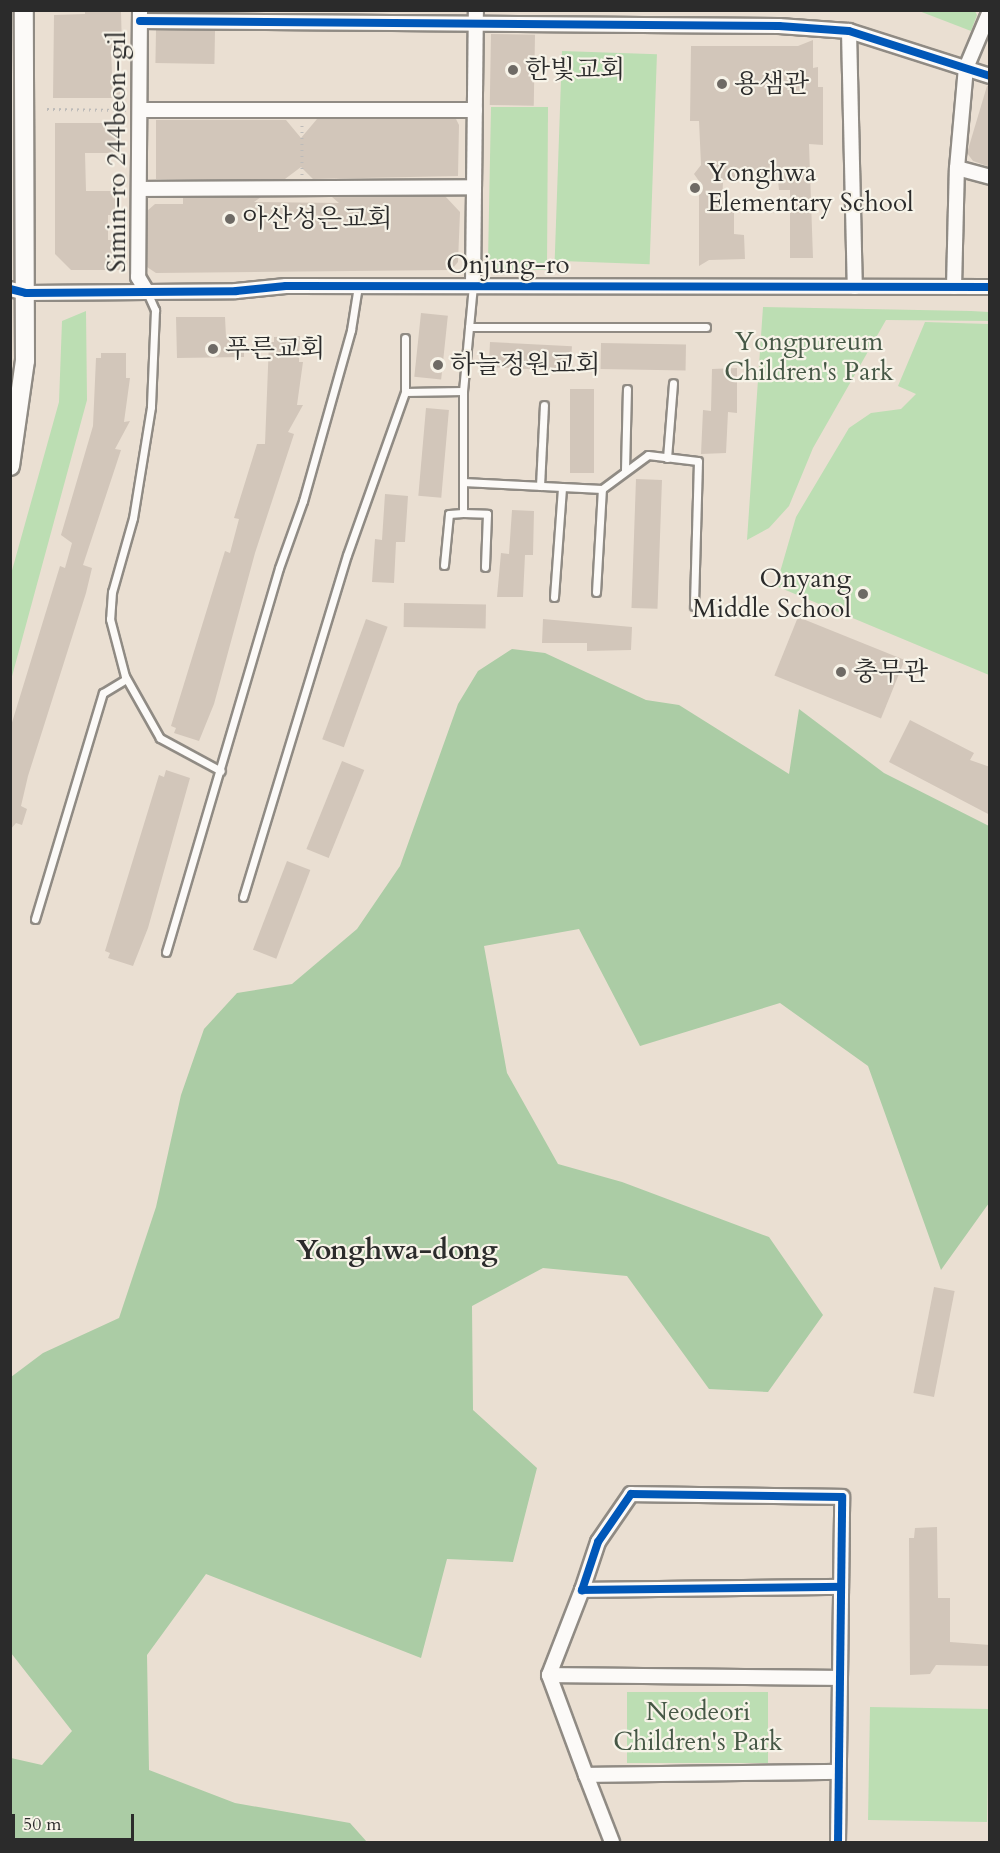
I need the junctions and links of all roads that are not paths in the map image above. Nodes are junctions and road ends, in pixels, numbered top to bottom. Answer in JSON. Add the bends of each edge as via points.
{"nodes":[{"id":1,"x":24,"y":10,"type":"edge"},
{"id":2,"x":990,"y":11,"type":"edge"},
{"id":3,"x":140,"y":16,"type":"edge"},
{"id":4,"x":476,"y":16,"type":"edge"},
{"id":5,"x":849,"y":31,"type":"junction"},
{"id":6,"x":966,"y":68,"type":"junction"},
{"id":7,"x":990,"y":76,"type":"edge"},
{"id":8,"x":136,"y":110,"type":"junction"},
{"id":9,"x":475,"y":110,"type":"junction"},
{"id":10,"x":957,"y":168,"type":"junction"},
{"id":11,"x":990,"y":177,"type":"edge"},
{"id":12,"x":474,"y":187,"type":"junction"},
{"id":13,"x":140,"y":189,"type":"junction"},
{"id":14,"x":358,"y":286,"type":"junction"},
{"id":15,"x":472,"y":286,"type":"junction"},
{"id":16,"x":855,"y":287,"type":"junction"},
{"id":17,"x":954,"y":287,"type":"junction"},
{"id":18,"x":990,"y":287,"type":"edge"},
{"id":19,"x":18,"y":291,"type":"edge"},
{"id":20,"x":147,"y":292,"type":"junction"},
{"id":21,"x":470,"y":327,"type":"junction"},
{"id":22,"x":706,"y":327,"type":"dead end"},
{"id":23,"x":405,"y":338,"type":"dead end"},
{"id":24,"x":673,"y":383,"type":"dead end"},
{"id":25,"x":627,"y":389,"type":"dead end"},
{"id":26,"x":463,"y":391,"type":"junction"},
{"id":27,"x":405,"y":392,"type":"junction"},
{"id":28,"x":544,"y":405,"type":"dead end"},
{"id":29,"x":667,"y":458,"type":"junction"},
{"id":30,"x":10,"y":466,"type":"edge"},
{"id":31,"x":625,"y":470,"type":"junction"},
{"id":32,"x":463,"y":482,"type":"junction"},
{"id":33,"x":540,"y":486,"type":"junction"},
{"id":34,"x":562,"y":487,"type":"junction"},
{"id":35,"x":602,"y":489,"type":"junction"},
{"id":36,"x":463,"y":513,"type":"junction"},
{"id":37,"x":444,"y":565,"type":"dead end"},
{"id":38,"x":485,"y":567,"type":"dead end"},
{"id":39,"x":596,"y":592,"type":"dead end"},
{"id":40,"x":554,"y":597,"type":"dead end"},
{"id":41,"x":694,"y":606,"type":"dead end"},
{"id":42,"x":126,"y":679,"type":"junction"},
{"id":43,"x":220,"y":771,"type":"junction"},
{"id":44,"x":243,"y":897,"type":"dead end"},
{"id":45,"x":36,"y":919,"type":"dead end"},
{"id":46,"x":166,"y":952,"type":"dead end"},
{"id":47,"x":841,"y":1587,"type":"junction"},
{"id":48,"x":582,"y":1590,"type":"junction"},
{"id":49,"x":549,"y":1676,"type":"junction"},
{"id":50,"x":839,"y":1678,"type":"junction"},
{"id":51,"x":838,"y":1773,"type":"junction"},
{"id":52,"x":586,"y":1775,"type":"junction"},
{"id":53,"x":612,"y":1842,"type":"edge"},
{"id":54,"x":838,"y":1842,"type":"edge"}],
"edges":[{"from":1,"to":19,"type":"street"},
{"from":2,"to":6,"type":"street"},
{"from":3,"to":4,"type":"street"},
{"from":3,"to":8,"type":"street","name":"Simin-ro 244beon-gil"},
{"from":4,"to":5,"type":"street"},
{"from":4,"to":9,"type":"street"},
{"from":5,"to":6,"type":"street"},
{"from":5,"to":16,"type":"street"},
{"from":6,"to":7,"type":"street"},
{"from":6,"to":10,"type":"street"},
{"from":8,"to":9,"type":"street"},
{"from":8,"to":13,"type":"street","name":"Simin-ro 244beon-gil"},
{"from":9,"to":12,"type":"street"},
{"from":10,"to":11,"type":"street"},
{"from":10,"to":17,"type":"street"},
{"from":12,"to":13,"type":"street"},
{"from":12,"to":15,"type":"street"},
{"from":13,"to":20,"type":"street","name":"Simin-ro 244beon-gil","via":[[138,277]]},
{"from":14,"to":15,"type":"street","name":"Onjung-ro"},
{"from":14,"to":20,"type":"street","name":"Onjung-ro"},
{"from":14,"to":43,"type":"lane","via":[[351,330],[306,489]]},
{"from":15,"to":16,"type":"street","name":"Onjung-ro"},
{"from":15,"to":21,"type":"lane"},
{"from":16,"to":17,"type":"street","name":"Onjung-ro"},
{"from":17,"to":18,"type":"street","name":"Onjung-ro"},
{"from":19,"to":20,"type":"street","name":"Onjung-ro"},
{"from":19,"to":30,"type":"street","via":[[22,397]]},
{"from":20,"to":42,"type":"lane","via":[[155,310],[151,407],[133,518],[112,591],[110,619]]},
{"from":21,"to":22,"type":"lane"},
{"from":21,"to":26,"type":"lane"},
{"from":23,"to":27,"type":"lane"},
{"from":24,"to":29,"type":"lane"},
{"from":25,"to":31,"type":"lane"},
{"from":26,"to":27,"type":"lane"},
{"from":26,"to":32,"type":"lane"},
{"from":27,"to":44,"type":"lane","via":[[347,555]]},
{"from":28,"to":33,"type":"lane"},
{"from":29,"to":31,"type":"lane","via":[[648,456]]},
{"from":29,"to":41,"type":"lane","via":[[698,461]]},
{"from":31,"to":35,"type":"lane"},
{"from":32,"to":33,"type":"lane"},
{"from":32,"to":36,"type":"lane"},
{"from":33,"to":34,"type":"lane"},
{"from":34,"to":35,"type":"lane"},
{"from":34,"to":40,"type":"lane"},
{"from":35,"to":39,"type":"lane"},
{"from":36,"to":37,"type":"lane","via":[[449,514]]},
{"from":36,"to":38,"type":"lane","via":[[487,514]]},
{"from":42,"to":43,"type":"lane","via":[[160,738]]},
{"from":42,"to":45,"type":"lane","via":[[103,693]]},
{"from":43,"to":46,"type":"lane"},
{"from":47,"to":48,"type":"street"},
{"from":47,"to":48,"type":"street","via":[[842,1497],[631,1494],[597,1542]]},
{"from":47,"to":50,"type":"street"},
{"from":48,"to":49,"type":"street"},
{"from":49,"to":50,"type":"street"},
{"from":49,"to":52,"type":"street"},
{"from":50,"to":51,"type":"street"},
{"from":51,"to":52,"type":"street"},
{"from":51,"to":54,"type":"street"},
{"from":52,"to":53,"type":"street"}]}
